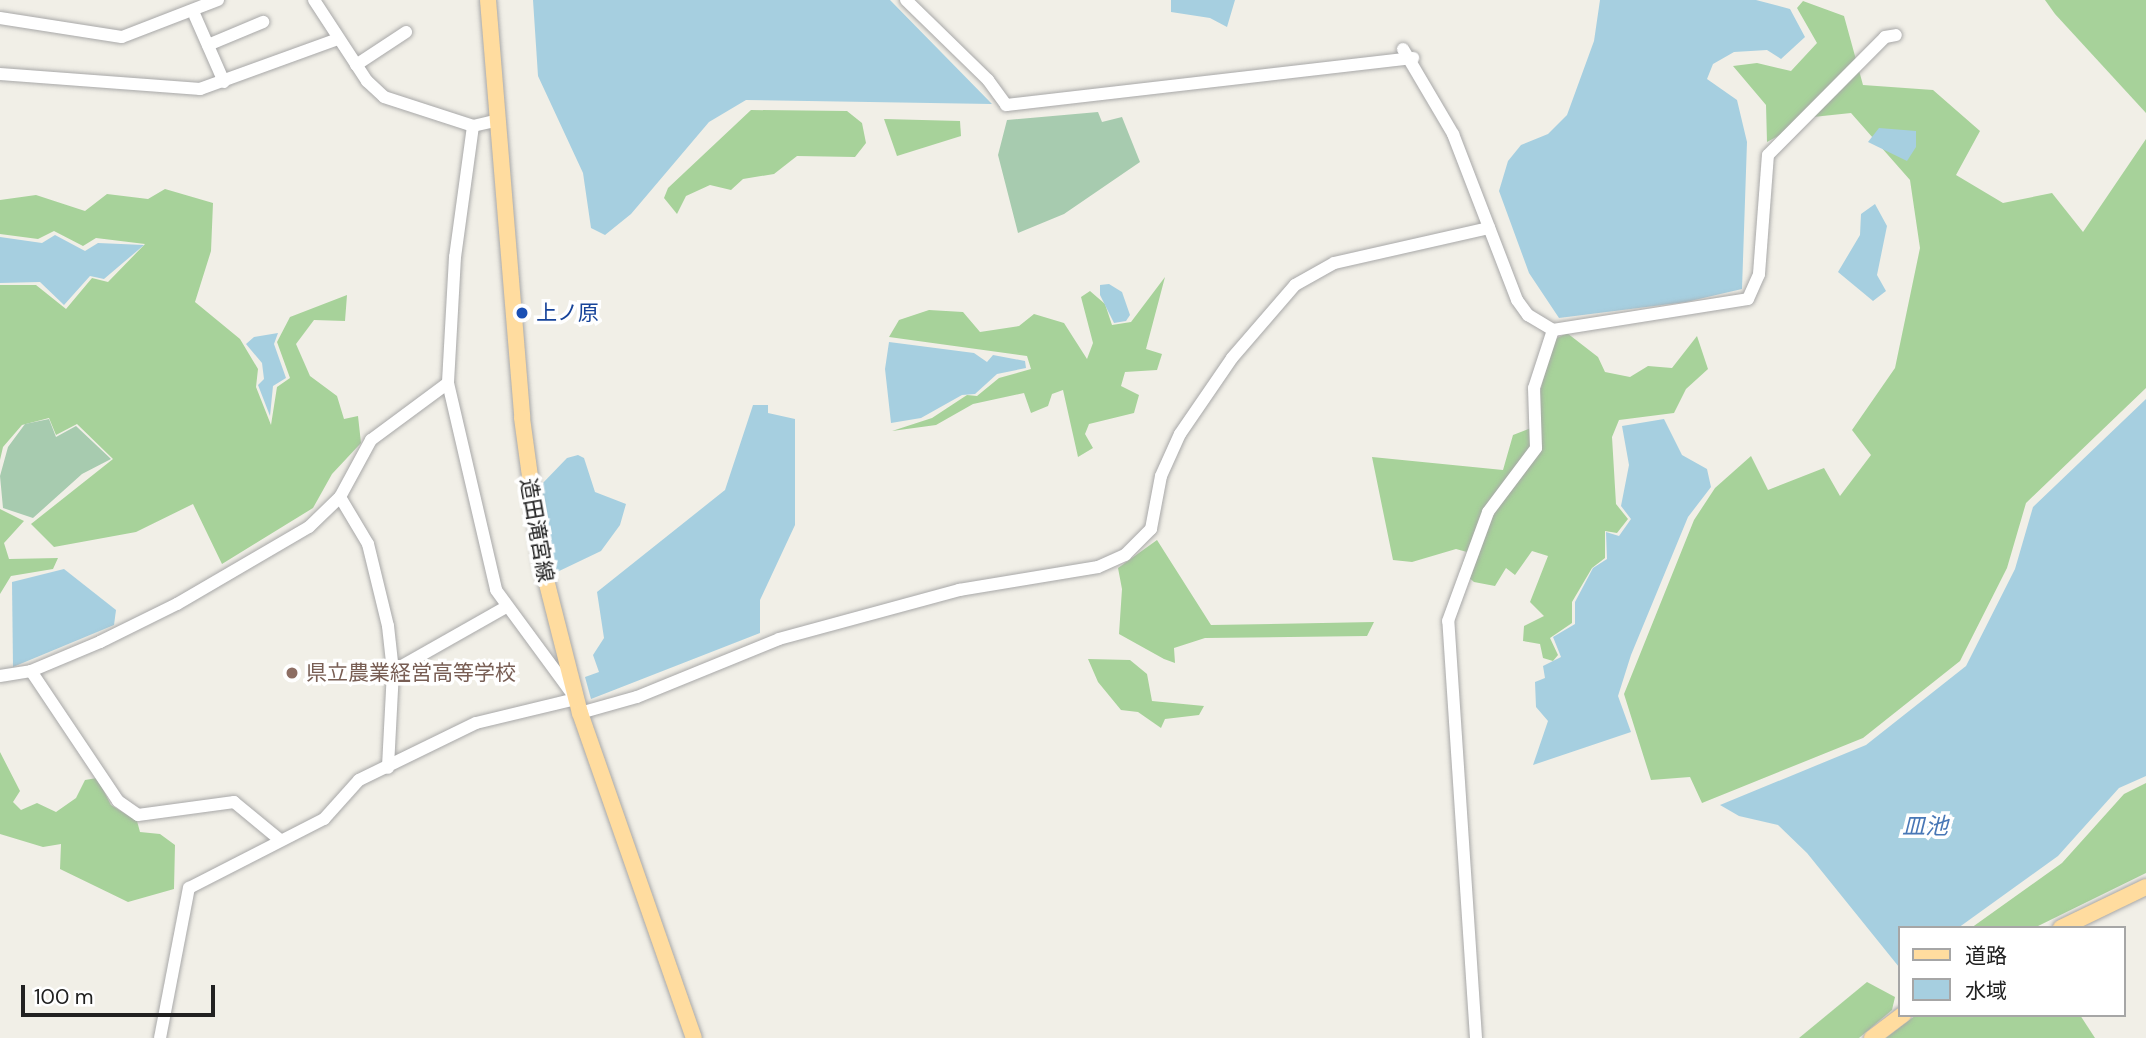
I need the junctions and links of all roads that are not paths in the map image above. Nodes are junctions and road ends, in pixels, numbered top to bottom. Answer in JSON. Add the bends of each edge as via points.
{"nodes":[{"id":1,"x":218,"y":0,"type":"edge"},
{"id":2,"x":314,"y":0,"type":"edge"},
{"id":3,"x":488,"y":0,"type":"edge"},
{"id":4,"x":906,"y":0,"type":"edge"},
{"id":5,"x":195,"y":16,"type":"dead end"},
{"id":6,"x":0,"y":18,"type":"edge"},
{"id":7,"x":263,"y":22,"type":"dead end"},
{"id":8,"x":406,"y":32,"type":"dead end"},
{"id":9,"x":1896,"y":34,"type":"dead end"},
{"id":10,"x":338,"y":39,"type":"junction"},
{"id":11,"x":208,"y":45,"type":"junction"},
{"id":12,"x":356,"y":65,"type":"junction"},
{"id":13,"x":0,"y":74,"type":"edge"},
{"id":14,"x":223,"y":82,"type":"junction"},
{"id":15,"x":498,"y":120,"type":"junction"},
{"id":16,"x":473,"y":126,"type":"junction"},
{"id":17,"x":1489,"y":228,"type":"junction"},
{"id":18,"x":1553,"y":330,"type":"junction"},
{"id":19,"x":448,"y":383,"type":"junction"},
{"id":20,"x":340,"y":497,"type":"junction"},
{"id":21,"x":506,"y":607,"type":"junction"},
{"id":22,"x":31,"y":671,"type":"junction"},
{"id":23,"x":393,"y":671,"type":"junction"},
{"id":24,"x":0,"y":676,"type":"edge"},
{"id":25,"x":578,"y":706,"type":"junction"},
{"id":26,"x":388,"y":768,"type":"junction"},
{"id":27,"x":280,"y":839,"type":"junction"},
{"id":28,"x":2146,"y":887,"type":"edge"},
{"id":29,"x":2065,"y":926,"type":"edge"},
{"id":30,"x":1900,"y":1017,"type":"edge"},
{"id":31,"x":160,"y":1038,"type":"edge"},
{"id":32,"x":694,"y":1038,"type":"edge"},
{"id":33,"x":1476,"y":1038,"type":"edge"},
{"id":34,"x":1872,"y":1038,"type":"edge"}],
"edges":[{"from":1,"to":6,"type":"street","via":[[122,37]]},
{"from":2,"to":10,"type":"street"},
{"from":3,"to":15,"type":"main road","name":"造田滝宮線"},
{"from":4,"to":17,"type":"street","via":[[988,79],[1006,104],[1408,54],[1453,134]]},
{"from":5,"to":11,"type":"street"},
{"from":7,"to":11,"type":"street"},
{"from":8,"to":12,"type":"street"},
{"from":9,"to":18,"type":"street","via":[[1885,37],[1768,155],[1759,274],[1748,299]]},
{"from":10,"to":12,"type":"street"},
{"from":10,"to":14,"type":"street"},
{"from":11,"to":14,"type":"street"},
{"from":12,"to":16,"type":"street","via":[[384,97]]},
{"from":13,"to":14,"type":"street","via":[[177,91]]},
{"from":15,"to":16,"type":"street"},
{"from":15,"to":25,"type":"main road","name":"造田滝宮線","via":[[528,481],[558,637]]},
{"from":16,"to":19,"type":"street","via":[[455,257]]},
{"from":17,"to":18,"type":"street","via":[[1517,300],[1528,315]]},
{"from":17,"to":25,"type":"street","via":[[1334,263],[1295,285],[1232,358],[1180,434],[1157,489],[1151,529],[1125,555],[1098,566],[959,590],[779,639],[637,697]]},
{"from":18,"to":33,"type":"street","via":[[1534,388],[1536,448],[1488,512],[1448,621]]},
{"from":19,"to":20,"type":"street","via":[[371,440]]},
{"from":19,"to":21,"type":"street","via":[[484,549]]},
{"from":20,"to":22,"type":"street","via":[[309,527],[222,579]]},
{"from":20,"to":23,"type":"street","via":[[368,544],[380,581]]},
{"from":21,"to":23,"type":"street"},
{"from":21,"to":25,"type":"street"},
{"from":22,"to":24,"type":"street"},
{"from":22,"to":27,"type":"street","via":[[118,801],[138,815],[234,802]]},
{"from":23,"to":26,"type":"street"},
{"from":25,"to":26,"type":"street","via":[[476,723]]},
{"from":25,"to":32,"type":"main road","name":"造田滝宮線"},
{"from":26,"to":27,"type":"street","via":[[359,780],[324,819]]},
{"from":27,"to":31,"type":"street","via":[[189,888]]},
{"from":28,"to":29,"type":"main road"},
{"from":30,"to":34,"type":"main road"}]}
